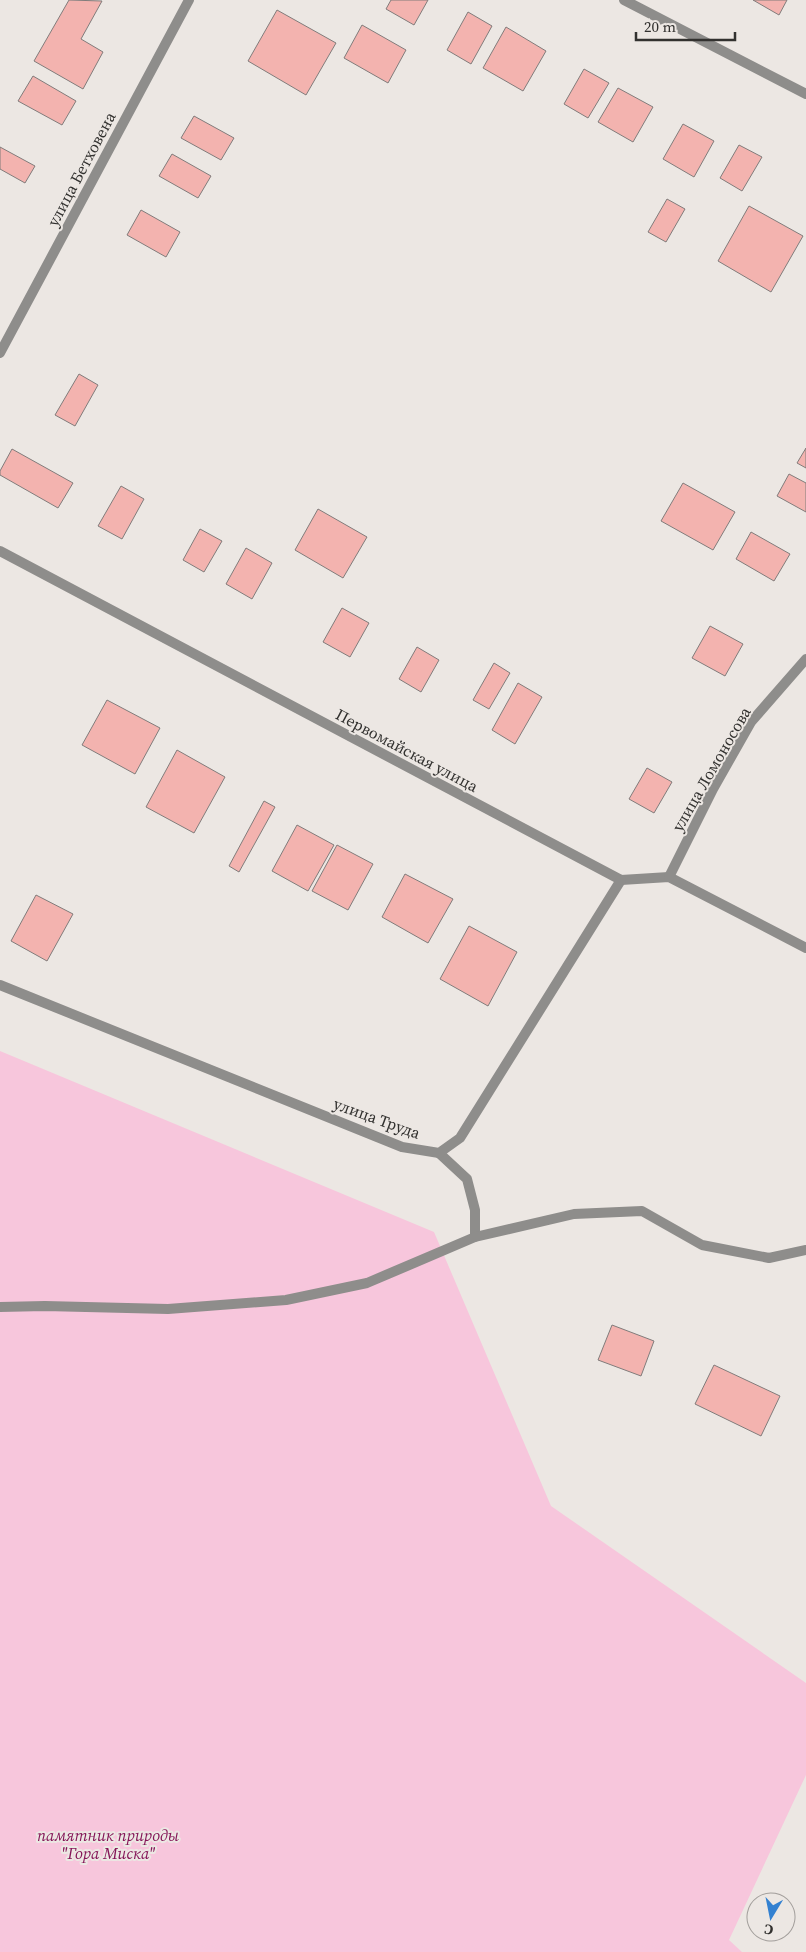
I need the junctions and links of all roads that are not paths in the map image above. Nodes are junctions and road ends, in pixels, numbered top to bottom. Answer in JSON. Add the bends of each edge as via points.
{"nodes":[{"id":1,"x":189,"y":0,"type":"edge"},
{"id":2,"x":624,"y":0,"type":"edge"},
{"id":3,"x":806,"y":94,"type":"edge"},
{"id":4,"x":0,"y":353,"type":"edge"},
{"id":5,"x":0,"y":551,"type":"edge"},
{"id":6,"x":806,"y":659,"type":"edge"},
{"id":7,"x":669,"y":877,"type":"junction"},
{"id":8,"x":621,"y":880,"type":"junction"},
{"id":9,"x":806,"y":948,"type":"edge"},
{"id":10,"x":0,"y":985,"type":"edge"},
{"id":11,"x":439,"y":1153,"type":"junction"},
{"id":12,"x":475,"y":1237,"type":"junction"},
{"id":13,"x":806,"y":1250,"type":"edge"},
{"id":14,"x":0,"y":1307,"type":"edge"}],
"edges":[{"from":1,"to":4,"type":"street","name":"улица Бетховена"},
{"from":2,"to":3,"type":"street"},
{"from":5,"to":8,"type":"street","name":"Первомайская улица"},
{"from":6,"to":7,"type":"street","name":"улица Ломоносова","via":[[752,722]]},
{"from":7,"to":8,"type":"street"},
{"from":7,"to":9,"type":"street"},
{"from":8,"to":11,"type":"street","via":[[460,1138]]},
{"from":10,"to":11,"type":"street","name":"улица Труда","via":[[402,1147]]},
{"from":11,"to":12,"type":"street","via":[[467,1179],[475,1210]]},
{"from":12,"to":13,"type":"street","via":[[574,1214],[642,1211],[702,1245],[769,1258]]},
{"from":12,"to":14,"type":"street","via":[[367,1283],[286,1300],[168,1308]]}]}
